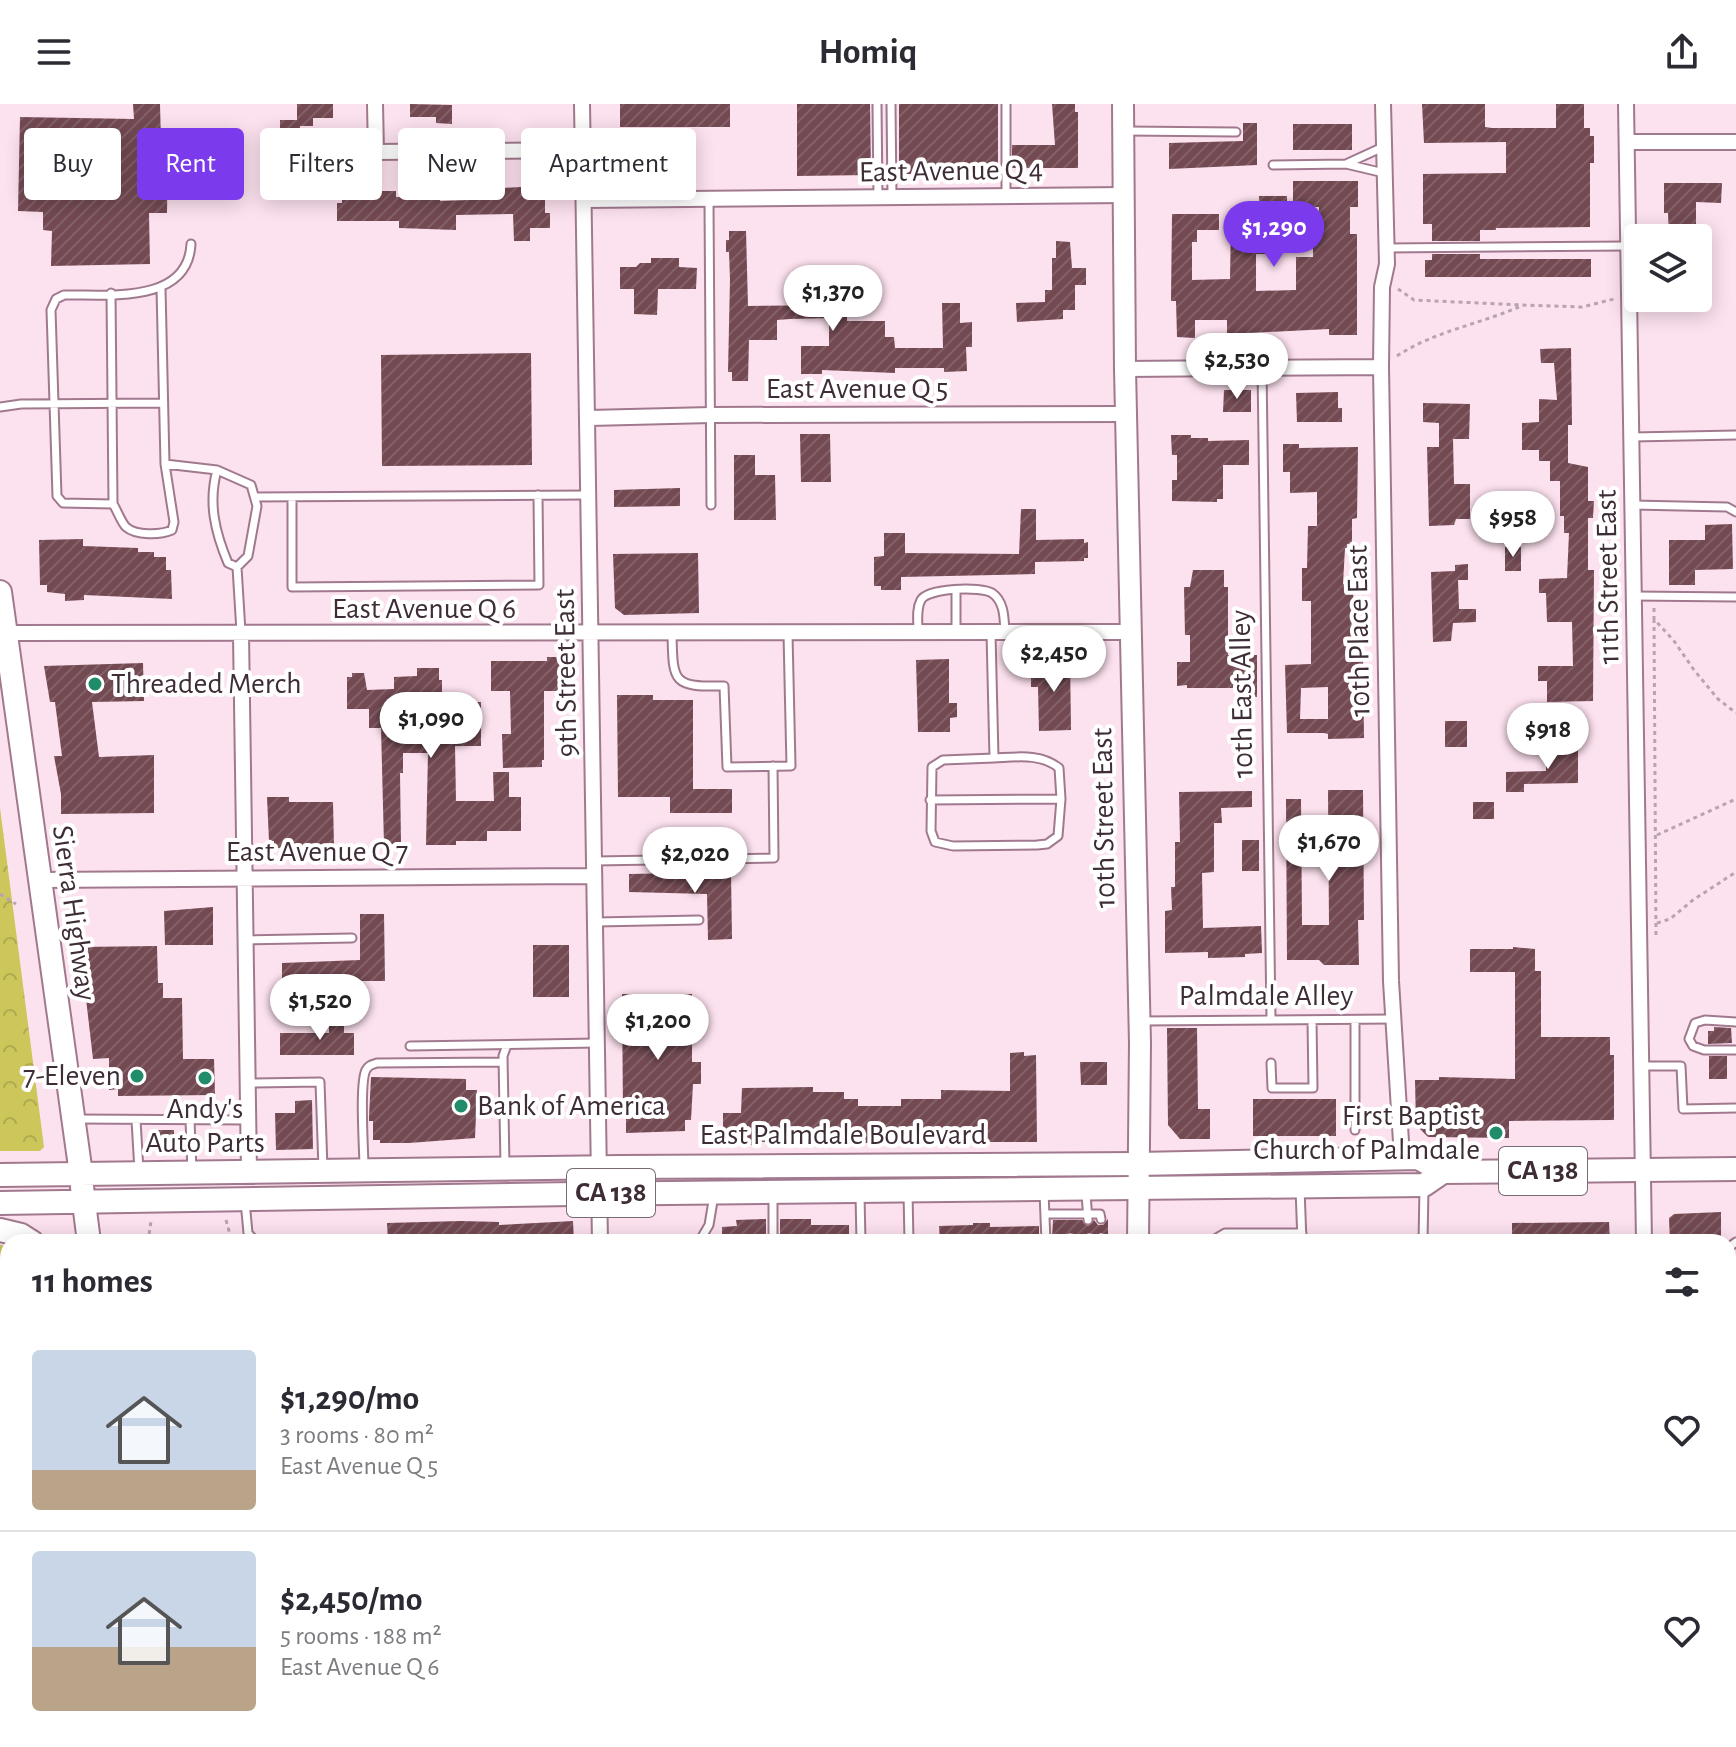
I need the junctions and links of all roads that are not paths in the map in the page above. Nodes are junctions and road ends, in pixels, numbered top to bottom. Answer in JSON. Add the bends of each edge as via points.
{"nodes":[{"id":1,"x":375,"y":104,"type":"edge"},
{"id":2,"x":582,"y":104,"type":"edge"},
{"id":3,"x":877,"y":104,"type":"edge"},
{"id":4,"x":891,"y":104,"type":"edge"},
{"id":5,"x":1006,"y":104,"type":"edge"},
{"id":6,"x":1123,"y":104,"type":"edge"},
{"id":7,"x":1383,"y":104,"type":"edge"},
{"id":8,"x":1626,"y":104,"type":"edge"},
{"id":9,"x":376,"y":128,"type":"edge"},
{"id":10,"x":583,"y":128,"type":"edge"},
{"id":11,"x":1124,"y":131,"type":"junction"},
{"id":12,"x":1236,"y":132,"type":"dead end"},
{"id":13,"x":1627,"y":142,"type":"junction"},
{"id":14,"x":1736,"y":142,"type":"edge"},
{"id":15,"x":1383,"y":147,"type":"junction"},
{"id":16,"x":521,"y":151,"type":"edge"},
{"id":17,"x":382,"y":152,"type":"edge"},
{"id":18,"x":1346,"y":164,"type":"junction"},
{"id":19,"x":1273,"y":165,"type":"dead end"},
{"id":20,"x":1384,"y":173,"type":"junction"},
{"id":21,"x":1125,"y":195,"type":"junction"},
{"id":22,"x":1006,"y":196,"type":"junction"},
{"id":23,"x":885,"y":197,"type":"junction"},
{"id":24,"x":585,"y":200,"type":"joint"},
{"id":25,"x":709,"y":201,"type":"junction"},
{"id":26,"x":1628,"y":224,"type":"edge"},
{"id":27,"x":191,"y":244,"type":"dead end"},
{"id":28,"x":1624,"y":246,"type":"edge"},
{"id":29,"x":1387,"y":248,"type":"junction"},
{"id":30,"x":161,"y":288,"type":"junction"},
{"id":31,"x":111,"y":293,"type":"junction"},
{"id":32,"x":1629,"y":312,"type":"edge"},
{"id":33,"x":1381,"y":367,"type":"junction"},
{"id":34,"x":1262,"y":368,"type":"junction"},
{"id":35,"x":1125,"y":369,"type":"junction"},
{"id":36,"x":113,"y":403,"type":"junction"},
{"id":37,"x":162,"y":403,"type":"junction"},
{"id":38,"x":54,"y":404,"type":"junction"},
{"id":39,"x":0,"y":407,"type":"edge"},
{"id":40,"x":1126,"y":414,"type":"junction"},
{"id":41,"x":711,"y":415,"type":"junction"},
{"id":42,"x":589,"y":418,"type":"junction"},
{"id":43,"x":1736,"y":435,"type":"edge"},
{"id":44,"x":1632,"y":437,"type":"junction"},
{"id":45,"x":165,"y":464,"type":"junction"},
{"id":46,"x":217,"y":470,"type":"junction"},
{"id":47,"x":538,"y":495,"type":"junction"},
{"id":48,"x":590,"y":495,"type":"junction"},
{"id":49,"x":255,"y":497,"type":"junction"},
{"id":50,"x":292,"y":497,"type":"junction"},
{"id":51,"x":113,"y":504,"type":"junction"},
{"id":52,"x":711,"y":505,"type":"dead end"},
{"id":53,"x":1633,"y":505,"type":"junction"},
{"id":54,"x":1736,"y":512,"type":"edge"},
{"id":55,"x":237,"y":567,"type":"junction"},
{"id":56,"x":956,"y":590,"type":"junction"},
{"id":57,"x":0,"y":592,"type":"edge"},
{"id":58,"x":1634,"y":596,"type":"junction"},
{"id":59,"x":1736,"y":597,"type":"edge"},
{"id":60,"x":1130,"y":632,"type":"junction"},
{"id":61,"x":5,"y":633,"type":"junction"},
{"id":62,"x":918,"y":633,"type":"junction"},
{"id":63,"x":956,"y":633,"type":"junction"},
{"id":64,"x":998,"y":633,"type":"junction"},
{"id":65,"x":591,"y":634,"type":"junction"},
{"id":66,"x":788,"y":634,"type":"junction"},
{"id":67,"x":241,"y":635,"type":"junction"},
{"id":68,"x":672,"y":635,"type":"junction"},
{"id":69,"x":994,"y":758,"type":"junction"},
{"id":70,"x":773,"y":766,"type":"junction"},
{"id":71,"x":1061,"y":799,"type":"junction"},
{"id":72,"x":930,"y":800,"type":"junction"},
{"id":73,"x":594,"y":868,"type":"junction"},
{"id":74,"x":243,"y":878,"type":"junction"},
{"id":75,"x":39,"y":880,"type":"junction"},
{"id":76,"x":699,"y":920,"type":"dead end"},
{"id":77,"x":596,"y":922,"type":"junction"},
{"id":78,"x":352,"y":938,"type":"dead end"},
{"id":79,"x":244,"y":940,"type":"junction"},
{"id":80,"x":1393,"y":1019,"type":"junction"},
{"id":81,"x":1271,"y":1020,"type":"junction"},
{"id":82,"x":1312,"y":1020,"type":"junction"},
{"id":83,"x":1355,"y":1020,"type":"junction"},
{"id":84,"x":1139,"y":1021,"type":"junction"},
{"id":85,"x":1736,"y":1022,"type":"edge"},
{"id":86,"x":597,"y":1043,"type":"junction"},
{"id":87,"x":507,"y":1045,"type":"junction"},
{"id":88,"x":410,"y":1046,"type":"dead end"},
{"id":89,"x":1736,"y":1050,"type":"edge"},
{"id":90,"x":503,"y":1062,"type":"junction"},
{"id":91,"x":1271,"y":1063,"type":"dead end"},
{"id":92,"x":1642,"y":1066,"type":"junction"},
{"id":93,"x":248,"y":1083,"type":"junction"},
{"id":94,"x":1736,"y":1108,"type":"edge"},
{"id":95,"x":73,"y":1119,"type":"junction"},
{"id":96,"x":136,"y":1120,"type":"junction"},
{"id":97,"x":190,"y":1120,"type":"junction"},
{"id":98,"x":249,"y":1120,"type":"junction"},
{"id":99,"x":1355,"y":1130,"type":"dead end"},
{"id":100,"x":1402,"y":1158,"type":"junction"},
{"id":101,"x":1138,"y":1164,"type":"junction"},
{"id":102,"x":598,"y":1167,"type":"junction"},
{"id":103,"x":505,"y":1168,"type":"junction"},
{"id":104,"x":1643,"y":1169,"type":"junction"},
{"id":105,"x":1736,"y":1169,"type":"edge"},
{"id":106,"x":323,"y":1171,"type":"junction"},
{"id":107,"x":364,"y":1171,"type":"junction"},
{"id":108,"x":249,"y":1172,"type":"junction"},
{"id":109,"x":192,"y":1173,"type":"junction"},
{"id":110,"x":81,"y":1174,"type":"junction"},
{"id":111,"x":139,"y":1174,"type":"junction"},
{"id":112,"x":0,"y":1175,"type":"edge"},
{"id":113,"x":1434,"y":1179,"type":"junction"},
{"id":114,"x":1300,"y":1187,"type":"junction"},
{"id":115,"x":1044,"y":1189,"type":"junction"},
{"id":116,"x":1086,"y":1189,"type":"junction"},
{"id":117,"x":1138,"y":1189,"type":"junction"},
{"id":118,"x":860,"y":1192,"type":"junction"},
{"id":119,"x":908,"y":1192,"type":"junction"},
{"id":120,"x":599,"y":1193,"type":"junction"},
{"id":121,"x":714,"y":1193,"type":"junction"},
{"id":122,"x":773,"y":1193,"type":"junction"},
{"id":123,"x":245,"y":1199,"type":"junction"},
{"id":124,"x":84,"y":1201,"type":"junction"},
{"id":125,"x":0,"y":1203,"type":"edge"},
{"id":126,"x":1045,"y":1214,"type":"junction"},
{"id":127,"x":1088,"y":1217,"type":"junction"},
{"id":128,"x":1101,"y":1219,"type":"dead end"},
{"id":129,"x":88,"y":1234,"type":"edge"},
{"id":130,"x":249,"y":1234,"type":"edge"},
{"id":131,"x":600,"y":1234,"type":"edge"},
{"id":132,"x":704,"y":1234,"type":"edge"},
{"id":133,"x":773,"y":1234,"type":"edge"},
{"id":134,"x":861,"y":1234,"type":"edge"},
{"id":135,"x":909,"y":1234,"type":"edge"},
{"id":136,"x":1046,"y":1234,"type":"edge"},
{"id":137,"x":1138,"y":1234,"type":"edge"},
{"id":138,"x":1302,"y":1234,"type":"edge"},
{"id":139,"x":1424,"y":1234,"type":"edge"},
{"id":140,"x":1644,"y":1234,"type":"edge"}],
"edges":[{"from":1,"to":9,"type":"street"},
{"from":2,"to":10,"type":"street","name":"9th Street East"},
{"from":3,"to":23,"type":"lane"},
{"from":4,"to":23,"type":"lane"},
{"from":5,"to":22,"type":"lane"},
{"from":6,"to":11,"type":"main road","name":"10th Street East"},
{"from":7,"to":15,"type":"street","name":"10th Place East"},
{"from":8,"to":13,"type":"street","name":"11th Street East"},
{"from":11,"to":12,"type":"lane"},
{"from":11,"to":21,"type":"main road","name":"10th Street East"},
{"from":13,"to":14,"type":"street"},
{"from":13,"to":26,"type":"street","name":"11th Street East"},
{"from":15,"to":18,"type":"lane"},
{"from":15,"to":20,"type":"street","name":"10th Place East"},
{"from":16,"to":17,"type":"street"},
{"from":18,"to":19,"type":"lane"},
{"from":18,"to":20,"type":"lane"},
{"from":20,"to":29,"type":"street","name":"10th Place East"},
{"from":21,"to":22,"type":"street","name":"East Avenue Q 4"},
{"from":21,"to":35,"type":"main road","name":"10th Street East"},
{"from":22,"to":23,"type":"street","name":"East Avenue Q 4"},
{"from":23,"to":25,"type":"street","name":"East Avenue Q 4"},
{"from":24,"to":25,"type":"street","name":"East Avenue Q 4"},
{"from":24,"to":42,"type":"street","name":"9th Street East"},
{"from":25,"to":41,"type":"lane"},
{"from":27,"to":30,"type":"lane","via":[[190,258]]},
{"from":28,"to":29,"type":"lane"},
{"from":29,"to":33,"type":"street","name":"10th Place East"},
{"from":30,"to":31,"type":"lane"},
{"from":30,"to":37,"type":"lane"},
{"from":31,"to":36,"type":"lane"},
{"from":31,"to":38,"type":"lane","via":[[56,299],[51,310]]},
{"from":32,"to":44,"type":"street","name":"11th Street East"},
{"from":33,"to":34,"type":"street"},
{"from":33,"to":80,"type":"street","name":"10th Place East"},
{"from":34,"to":35,"type":"street"},
{"from":34,"to":81,"type":"lane","name":"10th East Alley"},
{"from":35,"to":40,"type":"main road","name":"10th Street East"},
{"from":36,"to":37,"type":"lane"},
{"from":36,"to":38,"type":"lane"},
{"from":36,"to":51,"type":"lane"},
{"from":37,"to":45,"type":"lane"},
{"from":38,"to":39,"type":"lane"},
{"from":38,"to":51,"type":"lane","via":[[57,496],[63,503]]},
{"from":40,"to":41,"type":"street","name":"East Avenue Q 5"},
{"from":40,"to":60,"type":"main road","name":"10th Street East"},
{"from":41,"to":42,"type":"street","name":"East Avenue Q 5"},
{"from":41,"to":52,"type":"lane"},
{"from":42,"to":48,"type":"street","name":"9th Street East"},
{"from":43,"to":44,"type":"lane"},
{"from":44,"to":53,"type":"street","name":"11th Street East"},
{"from":45,"to":46,"type":"lane"},
{"from":45,"to":51,"type":"lane","via":[[172,530],[140,533],[126,527]]},
{"from":46,"to":49,"type":"lane","via":[[251,485]]},
{"from":46,"to":55,"type":"lane","via":[[211,491],[216,534],[228,563]]},
{"from":47,"to":48,"type":"lane"},
{"from":47,"to":50,"type":"lane"},
{"from":47,"to":50,"type":"lane","via":[[539,585],[292,587]]},
{"from":48,"to":65,"type":"street","name":"9th Street East"},
{"from":49,"to":50,"type":"lane"},
{"from":49,"to":55,"type":"lane","via":[[248,556]]},
{"from":53,"to":54,"type":"lane","via":[[1727,507]]},
{"from":53,"to":58,"type":"street","name":"11th Street East"},
{"from":55,"to":67,"type":"lane"},
{"from":56,"to":62,"type":"lane","via":[[923,597]]},
{"from":56,"to":63,"type":"lane"},
{"from":56,"to":64,"type":"lane","via":[[992,593],[1002,606]]},
{"from":57,"to":61,"type":"main road","name":"Sierra Highway"},
{"from":58,"to":59,"type":"lane"},
{"from":58,"to":92,"type":"street","name":"11th Street East"},
{"from":60,"to":64,"type":"street","name":"East Avenue Q 6"},
{"from":60,"to":84,"type":"main road","name":"10th Street East"},
{"from":61,"to":67,"type":"street","name":"East Avenue Q 6"},
{"from":61,"to":75,"type":"main road","name":"Sierra Highway"},
{"from":62,"to":63,"type":"street","name":"East Avenue Q 6"},
{"from":62,"to":66,"type":"street","name":"East Avenue Q 6"},
{"from":63,"to":64,"type":"street","name":"East Avenue Q 6"},
{"from":64,"to":69,"type":"lane"},
{"from":65,"to":67,"type":"street","name":"East Avenue Q 6"},
{"from":65,"to":68,"type":"street","name":"East Avenue Q 6"},
{"from":65,"to":73,"type":"street","name":"9th Street East"},
{"from":66,"to":68,"type":"street","name":"East Avenue Q 6"},
{"from":66,"to":70,"type":"lane","via":[[791,766]]},
{"from":67,"to":74,"type":"street"},
{"from":68,"to":70,"type":"lane","via":[[673,671],[679,678],[700,687],[724,686],[727,767]]},
{"from":69,"to":71,"type":"lane","via":[[1033,757],[1054,764],[1060,773]]},
{"from":69,"to":72,"type":"lane","via":[[937,761],[930,777]]},
{"from":70,"to":73,"type":"lane","via":[[774,858]]},
{"from":71,"to":72,"type":"lane"},
{"from":71,"to":72,"type":"lane","via":[[1058,836],[1047,844],[953,846],[931,837]]},
{"from":73,"to":74,"type":"street","name":"East Avenue Q 7"},
{"from":73,"to":77,"type":"street","name":"9th Street East"},
{"from":74,"to":75,"type":"street","name":"East Avenue Q 7"},
{"from":74,"to":79,"type":"street"},
{"from":75,"to":95,"type":"main road","name":"Sierra Highway"},
{"from":76,"to":77,"type":"lane"},
{"from":77,"to":86,"type":"street","name":"9th Street East"},
{"from":78,"to":79,"type":"lane"},
{"from":79,"to":93,"type":"street"},
{"from":80,"to":83,"type":"lane","name":"Palmdale Alley"},
{"from":80,"to":100,"type":"street","name":"10th Place East"},
{"from":81,"to":82,"type":"lane","name":"Palmdale Alley"},
{"from":81,"to":84,"type":"lane","name":"Palmdale Alley"},
{"from":82,"to":83,"type":"lane","name":"Palmdale Alley"},
{"from":82,"to":91,"type":"lane","via":[[1313,1088],[1272,1088]]},
{"from":83,"to":99,"type":"lane"},
{"from":84,"to":101,"type":"main road","name":"10th Street East"},
{"from":85,"to":89,"type":"lane","via":[[1695,1023],[1689,1039],[1704,1050]]},
{"from":86,"to":87,"type":"lane"},
{"from":86,"to":102,"type":"street","name":"9th Street East"},
{"from":87,"to":88,"type":"lane"},
{"from":87,"to":90,"type":"lane"},
{"from":90,"to":103,"type":"lane"},
{"from":90,"to":107,"type":"lane","via":[[369,1066],[364,1086]]},
{"from":92,"to":94,"type":"lane","via":[[1681,1066],[1683,1109]]},
{"from":92,"to":104,"type":"street","name":"11th Street East"},
{"from":93,"to":98,"type":"street"},
{"from":93,"to":106,"type":"lane","via":[[320,1082]]},
{"from":95,"to":96,"type":"lane"},
{"from":95,"to":110,"type":"main road","name":"Sierra Highway"},
{"from":96,"to":97,"type":"lane"},
{"from":96,"to":111,"type":"lane"},
{"from":97,"to":98,"type":"lane"},
{"from":97,"to":109,"type":"lane"},
{"from":98,"to":108,"type":"street"},
{"from":100,"to":101,"type":"main road","name":"East Palmdale Boulevard","number":"CA 138"},
{"from":100,"to":113,"type":"main road","name":"East Palmdale Boulevard","number":"CA 138","via":[[1418,1158]]},
{"from":101,"to":102,"type":"main road","name":"East Palmdale Boulevard","number":"CA 138"},
{"from":101,"to":117,"type":"main road","name":"10th Street East"},
{"from":102,"to":103,"type":"main road","name":"East Palmdale Boulevard","number":"CA 138"},
{"from":102,"to":120,"type":"street","name":"9th Street East"},
{"from":103,"to":107,"type":"main road","name":"East Palmdale Boulevard","number":"CA 138"},
{"from":104,"to":105,"type":"main road","name":"East Palmdale Boulevard","number":"CA 138"},
{"from":104,"to":113,"type":"main road","name":"East Palmdale Boulevard","number":"CA 138"},
{"from":104,"to":140,"type":"street","name":"11th Street East"},
{"from":106,"to":107,"type":"main road","name":"East Palmdale Boulevard","number":"CA 138"},
{"from":106,"to":108,"type":"main road","name":"East Palmdale Boulevard","number":"CA 138"},
{"from":108,"to":109,"type":"main road","name":"East Palmdale Boulevard","number":"CA 138"},
{"from":109,"to":111,"type":"main road","name":"East Palmdale Boulevard","number":"CA 138"},
{"from":110,"to":111,"type":"main road","name":"East Palmdale Boulevard","number":"CA 138"},
{"from":110,"to":112,"type":"main road","name":"East Palmdale Boulevard","number":"CA 138"},
{"from":110,"to":124,"type":"main road","name":"Sierra Highway"},
{"from":113,"to":114,"type":"main road","name":"East Palmdale Boulevard","number":"CA 138"},
{"from":113,"to":139,"type":"lane"},
{"from":114,"to":117,"type":"main road","name":"East Palmdale Boulevard","number":"CA 138"},
{"from":114,"to":138,"type":"lane"},
{"from":115,"to":116,"type":"main road","name":"East Palmdale Boulevard","number":"CA 138"},
{"from":115,"to":119,"type":"main road","name":"East Palmdale Boulevard","number":"CA 138"},
{"from":115,"to":126,"type":"lane"},
{"from":116,"to":117,"type":"main road","name":"East Palmdale Boulevard","number":"CA 138"},
{"from":116,"to":127,"type":"lane"},
{"from":117,"to":137,"type":"main road","name":"10th Street East"},
{"from":118,"to":119,"type":"main road","name":"East Palmdale Boulevard","number":"CA 138"},
{"from":118,"to":122,"type":"main road","name":"East Palmdale Boulevard","number":"CA 138"},
{"from":118,"to":134,"type":"lane"},
{"from":119,"to":135,"type":"lane"},
{"from":120,"to":121,"type":"main road","name":"East Palmdale Boulevard","number":"CA 138"},
{"from":120,"to":123,"type":"main road","name":"East Palmdale Boulevard","number":"CA 138"},
{"from":120,"to":131,"type":"street","name":"9th Street East"},
{"from":121,"to":122,"type":"main road","name":"East Palmdale Boulevard","number":"CA 138"},
{"from":121,"to":132,"type":"lane"},
{"from":122,"to":133,"type":"lane"},
{"from":123,"to":124,"type":"main road","name":"East Palmdale Boulevard","number":"CA 138"},
{"from":123,"to":130,"type":"lane"},
{"from":124,"to":125,"type":"main road","name":"East Palmdale Boulevard","number":"CA 138"},
{"from":124,"to":129,"type":"main road","name":"Sierra Highway"},
{"from":126,"to":127,"type":"lane"},
{"from":126,"to":136,"type":"lane"},
{"from":127,"to":128,"type":"lane","via":[[1100,1214]]}]}
